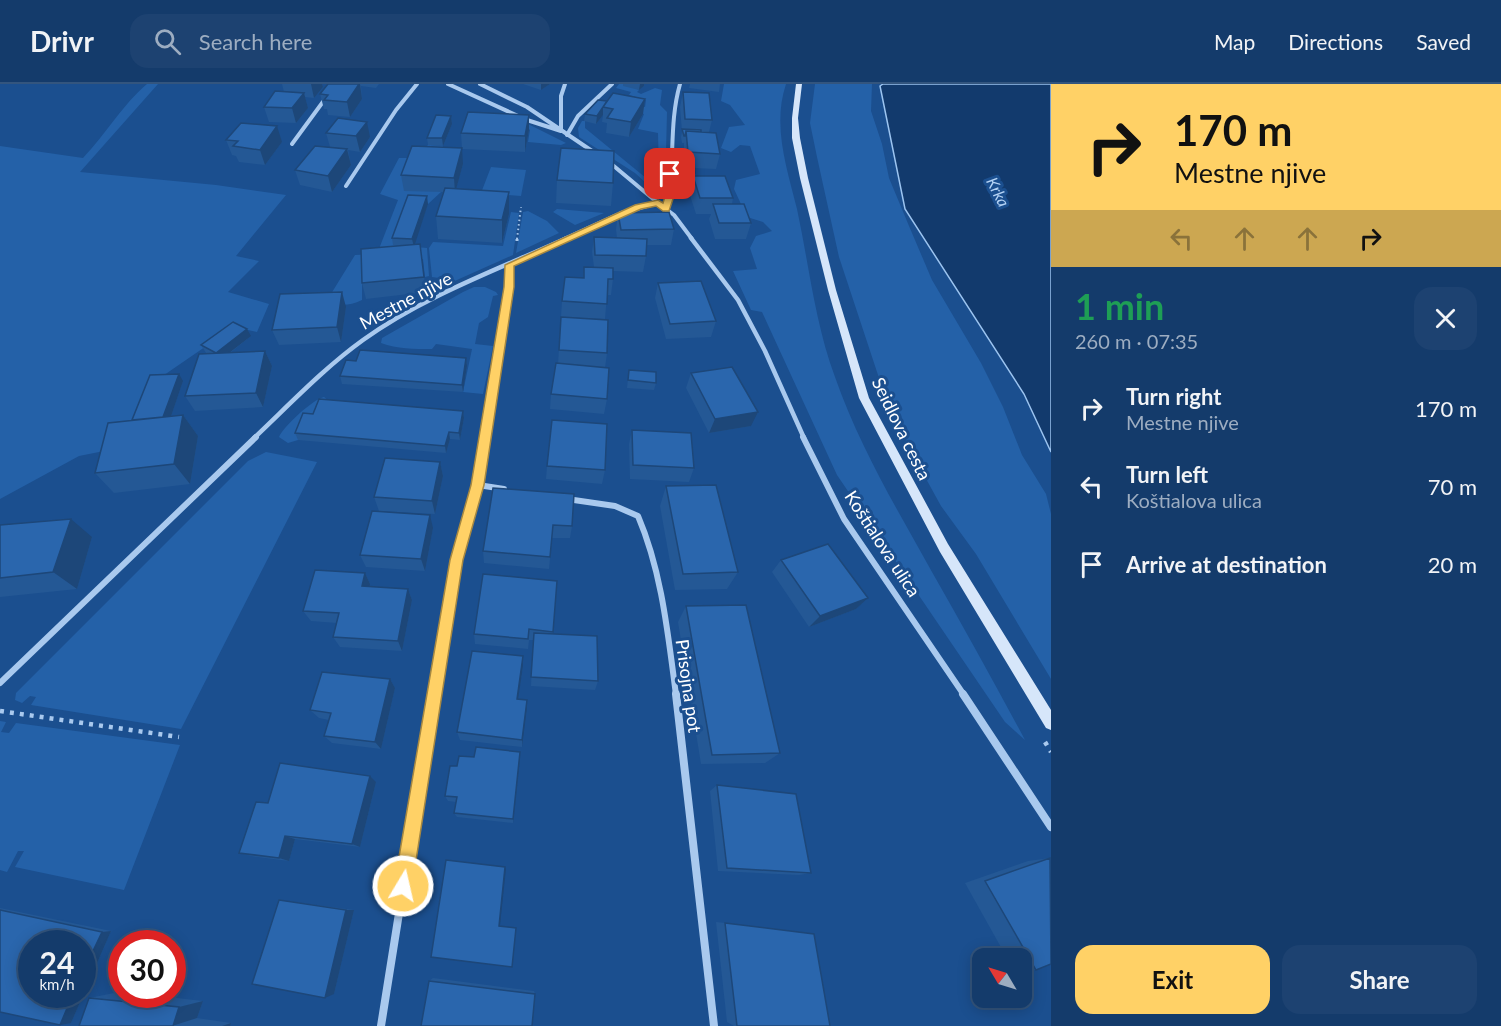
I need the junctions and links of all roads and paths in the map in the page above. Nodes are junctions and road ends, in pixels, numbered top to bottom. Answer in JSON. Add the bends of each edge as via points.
{"nodes":[{"id":1,"x":336,"y":84,"type":"edge"},
{"id":2,"x":417,"y":84,"type":"edge"},
{"id":3,"x":448,"y":84,"type":"edge"},
{"id":4,"x":480,"y":84,"type":"edge"},
{"id":5,"x":565,"y":84,"type":"edge"},
{"id":6,"x":612,"y":84,"type":"edge"},
{"id":7,"x":680,"y":84,"type":"edge"},
{"id":8,"x":799,"y":84,"type":"edge"},
{"id":9,"x":561,"y":131,"type":"junction"},
{"id":10,"x":567,"y":135,"type":"junction"},
{"id":11,"x":292,"y":144,"type":"dead end"},
{"id":12,"x":346,"y":186,"type":"dead end"},
{"id":13,"x":658,"y":203,"type":"junction"},
{"id":14,"x":521,"y":207,"type":"dead end"},
{"id":15,"x":666,"y":210,"type":"junction"},
{"id":16,"x":516,"y":246,"type":"dead end"},
{"id":17,"x":509,"y":265,"type":"junction"},
{"id":18,"x":478,"y":485,"type":"junction"},
{"id":19,"x":512,"y":490,"type":"edge"},
{"id":20,"x":558,"y":498,"type":"edge"},
{"id":21,"x":0,"y":683,"type":"edge"},
{"id":22,"x":0,"y":711,"type":"edge"},
{"id":23,"x":1051,"y":723,"type":"edge"},
{"id":24,"x":179,"y":737,"type":"dead end"},
{"id":25,"x":1051,"y":827,"type":"edge"},
{"id":26,"x":381,"y":1026,"type":"edge"},
{"id":27,"x":714,"y":1026,"type":"edge"}],
"edges":[{"from":1,"to":11,"type":"street"},
{"from":2,"to":12,"type":"street"},
{"from":3,"to":9,"type":"street"},
{"from":4,"to":9,"type":"street","via":[[527,107]]},
{"from":5,"to":9,"type":"street"},
{"from":6,"to":10,"type":"street","via":[[578,116]]},
{"from":7,"to":15,"type":"street","via":[[673,103]]},
{"from":8,"to":23,"type":"street","name":"Seidlova cesta","via":[[796,138],[804,178],[864,398],[944,548]]},
{"from":9,"to":10,"type":"street"},
{"from":10,"to":13,"type":"street"},
{"from":13,"to":15,"type":"street","name":"Koštialova ulica"},
{"from":13,"to":17,"type":"street","name":"Mestne njive","via":[[621,213]]},
{"from":14,"to":16,"type":"path"},
{"from":15,"to":25,"type":"street","name":"Koštialova ulica","via":[[674,215],[738,300],[844,519]]},
{"from":17,"to":18,"type":"street","via":[[509,287]]},
{"from":17,"to":21,"type":"street","name":"Mestne njive","via":[[427,302],[358,343]]},
{"from":18,"to":19,"type":"street"},
{"from":18,"to":26,"type":"street","via":[[456,560]]},
{"from":20,"to":27,"type":"street","name":"Prisojna pot","via":[[627,510],[637,515],[646,531],[660,587],[672,670]]},
{"from":22,"to":24,"type":"path"}]}
